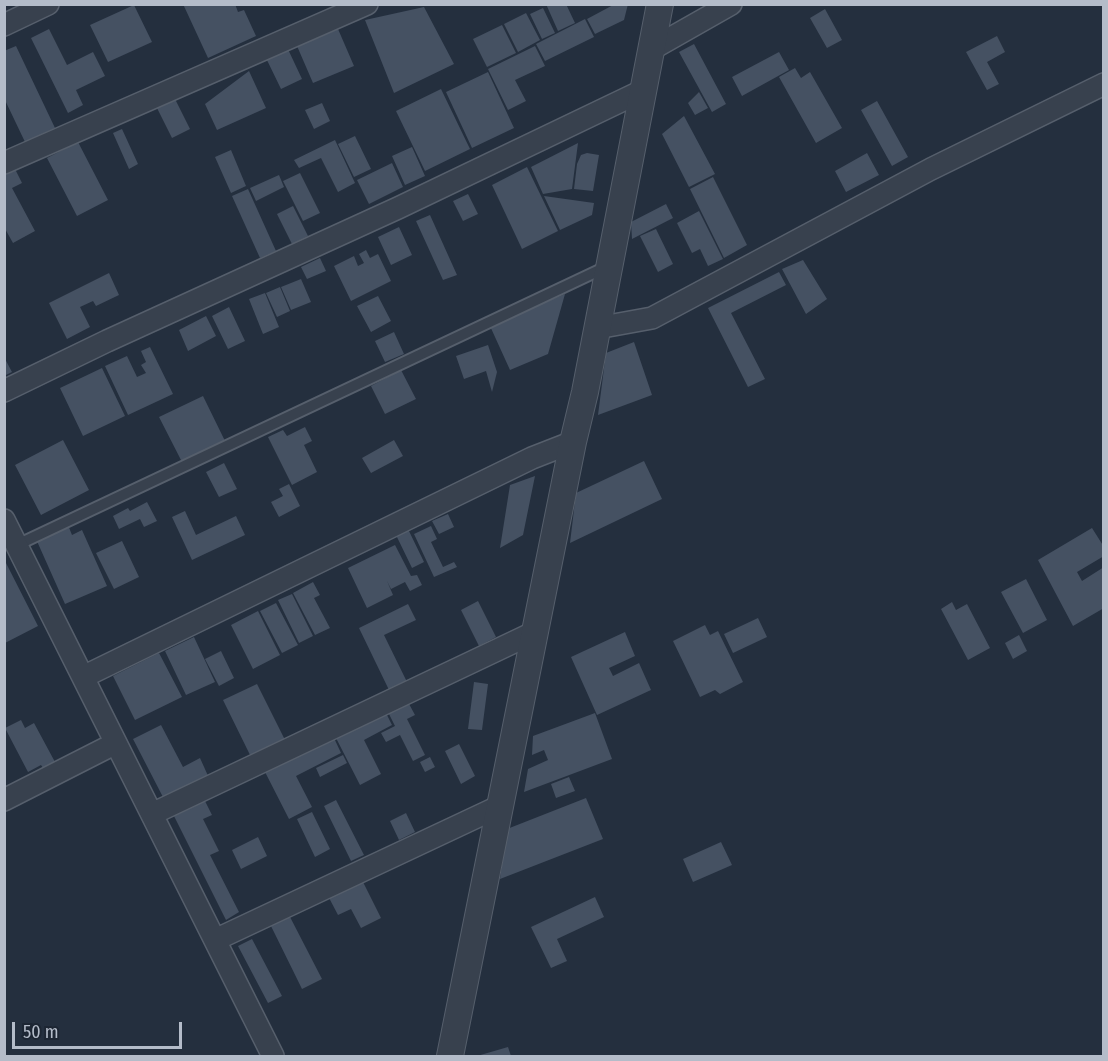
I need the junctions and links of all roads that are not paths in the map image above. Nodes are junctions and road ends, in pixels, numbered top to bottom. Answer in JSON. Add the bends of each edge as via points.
{"nodes":[{"id":1,"x":48,"y":4,"type":"edge"},
{"id":2,"x":367,"y":4,"type":"edge"},
{"id":3,"x":660,"y":4,"type":"edge"},
{"id":4,"x":731,"y":4,"type":"edge"},
{"id":5,"x":4,"y":25,"type":"edge"},
{"id":6,"x":650,"y":50,"type":"junction"},
{"id":7,"x":1104,"y":84,"type":"edge"},
{"id":8,"x":644,"y":90,"type":"junction"},
{"id":9,"x":4,"y":164,"type":"edge"},
{"id":10,"x":610,"y":266,"type":"junction"},
{"id":11,"x":597,"y":328,"type":"junction"},
{"id":12,"x":4,"y":391,"type":"edge"},
{"id":13,"x":573,"y":442,"type":"junction"},
{"id":14,"x":4,"y":520,"type":"edge"},
{"id":15,"x":11,"y":548,"type":"edge"},
{"id":16,"x":535,"y":632,"type":"junction"},
{"id":17,"x":83,"y":677,"type":"junction"},
{"id":18,"x":116,"y":742,"type":"junction"},
{"id":19,"x":4,"y":800,"type":"edge"},
{"id":20,"x":500,"y":806,"type":"junction"},
{"id":21,"x":152,"y":814,"type":"junction"},
{"id":22,"x":215,"y":940,"type":"junction"},
{"id":23,"x":273,"y":1056,"type":"edge"},
{"id":24,"x":450,"y":1056,"type":"edge"}],
"edges":[{"from":1,"to":5,"type":"street"},
{"from":2,"to":9,"type":"street"},
{"from":3,"to":6,"type":"street"},
{"from":4,"to":6,"type":"street"},
{"from":6,"to":8,"type":"street"},
{"from":7,"to":11,"type":"street","via":[[931,169],[652,318]]},
{"from":8,"to":10,"type":"street"},
{"from":8,"to":12,"type":"street"},
{"from":10,"to":11,"type":"street"},
{"from":10,"to":15,"type":"lane"},
{"from":11,"to":13,"type":"street"},
{"from":13,"to":16,"type":"street"},
{"from":13,"to":17,"type":"street","via":[[532,458]]},
{"from":14,"to":15,"type":"street"},
{"from":15,"to":17,"type":"street"},
{"from":16,"to":20,"type":"street"},
{"from":16,"to":21,"type":"street"},
{"from":17,"to":18,"type":"street"},
{"from":18,"to":19,"type":"street"},
{"from":18,"to":21,"type":"street"},
{"from":20,"to":22,"type":"street"},
{"from":20,"to":24,"type":"street"},
{"from":21,"to":22,"type":"street"},
{"from":22,"to":23,"type":"street"}]}
